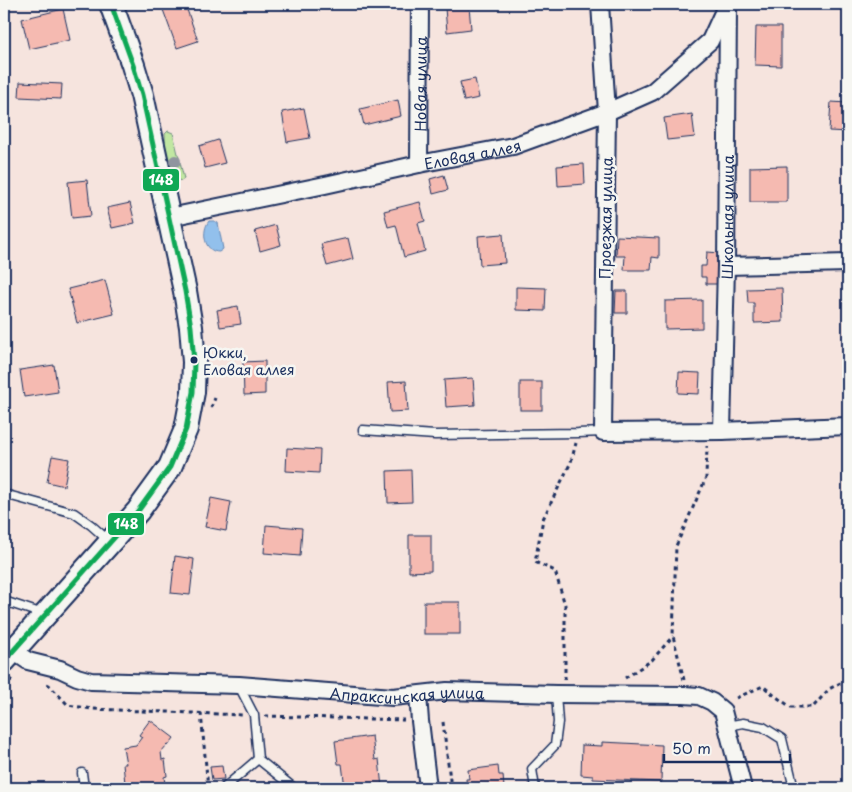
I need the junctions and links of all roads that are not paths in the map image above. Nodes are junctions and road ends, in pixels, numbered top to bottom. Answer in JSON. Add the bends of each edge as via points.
{"nodes":[{"id":1,"x":111,"y":4,"type":"edge"},
{"id":2,"x":420,"y":4,"type":"edge"},
{"id":3,"x":600,"y":4,"type":"edge"},
{"id":4,"x":728,"y":4,"type":"edge"},
{"id":5,"x":607,"y":112,"type":"junction"},
{"id":6,"x":419,"y":164,"type":"junction"},
{"id":7,"x":170,"y":217,"type":"junction"},
{"id":8,"x":848,"y":263,"type":"edge"},
{"id":9,"x":726,"y":266,"type":"junction"},
{"id":10,"x":848,"y":426,"type":"edge"},
{"id":11,"x":363,"y":430,"type":"dead end"},
{"id":12,"x":722,"y":431,"type":"junction"},
{"id":13,"x":602,"y":432,"type":"junction"},
{"id":14,"x":4,"y":494,"type":"edge"},
{"id":15,"x":110,"y":542,"type":"junction"},
{"id":16,"x":4,"y":601,"type":"edge"},
{"id":17,"x":45,"y":615,"type":"junction"},
{"id":18,"x":8,"y":656,"type":"edge"},
{"id":19,"x":239,"y":685,"type":"junction"},
{"id":20,"x":560,"y":688,"type":"junction"},
{"id":21,"x":418,"y":695,"type":"junction"},
{"id":22,"x":728,"y":726,"type":"junction"},
{"id":23,"x":258,"y":759,"type":"junction"},
{"id":24,"x":82,"y":773,"type":"dead end"},
{"id":25,"x":84,"y":788,"type":"edge"},
{"id":26,"x":224,"y":788,"type":"edge"},
{"id":27,"x":294,"y":788,"type":"edge"},
{"id":28,"x":428,"y":788,"type":"edge"},
{"id":29,"x":535,"y":788,"type":"edge"},
{"id":30,"x":743,"y":788,"type":"edge"},
{"id":31,"x":794,"y":788,"type":"edge"}],
"edges":[{"from":1,"to":7,"type":"main road","via":[[142,95]]},
{"from":2,"to":6,"type":"street","name":"Новая улица"},
{"from":3,"to":5,"type":"street","name":"Проезжая улица"},
{"from":4,"to":5,"type":"street","name":"Еловая аллея","via":[[710,41],[698,52],[652,92]]},
{"from":4,"to":9,"type":"street","name":"Школьная улица"},
{"from":5,"to":6,"type":"street","name":"Еловая аллея","via":[[513,146]]},
{"from":5,"to":13,"type":"street","name":"Проезжая улица"},
{"from":6,"to":7,"type":"street","name":"Еловая аллея"},
{"from":7,"to":15,"type":"main road","via":[[191,327],[193,392],[186,429],[170,467]]},
{"from":8,"to":9,"type":"street"},
{"from":9,"to":12,"type":"street","name":"Школьная улица"},
{"from":10,"to":12,"type":"street"},
{"from":11,"to":13,"type":"lane","via":[[436,435]]},
{"from":12,"to":13,"type":"street"},
{"from":14,"to":15,"type":"lane","via":[[74,514],[91,524]]},
{"from":15,"to":17,"type":"main road"},
{"from":16,"to":17,"type":"lane"},
{"from":17,"to":18,"type":"main road"},
{"from":18,"to":19,"type":"street","name":"Апраксинская улица","via":[[91,680]]},
{"from":19,"to":21,"type":"street","name":"Апраксинская улица","via":[[393,697]]},
{"from":19,"to":23,"type":"lane","via":[[254,715]]},
{"from":20,"to":21,"type":"street","name":"Апраксинская улица","via":[[446,691]]},
{"from":20,"to":22,"type":"street","name":"Апраксинская улица","via":[[699,696],[723,711]]},
{"from":20,"to":29,"type":"lane","via":[[555,745],[532,769]]},
{"from":21,"to":28,"type":"street"},
{"from":22,"to":30,"type":"street","name":"Апраксинская улица"},
{"from":22,"to":31,"type":"lane","via":[[743,723],[763,727],[782,740]]},
{"from":23,"to":26,"type":"lane"},
{"from":23,"to":27,"type":"lane"},
{"from":24,"to":25,"type":"lane"}]}
